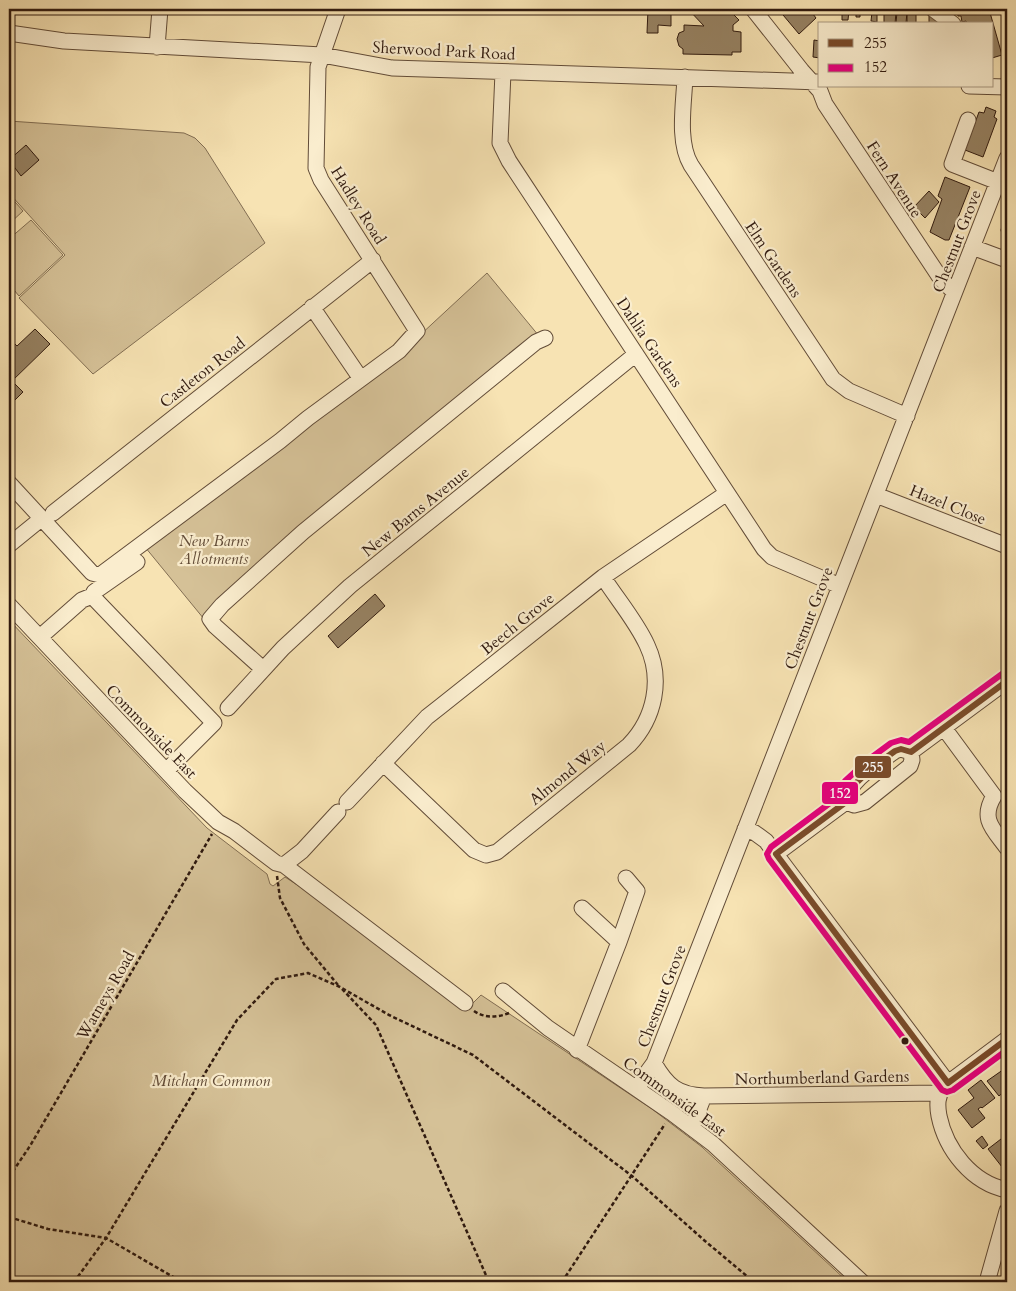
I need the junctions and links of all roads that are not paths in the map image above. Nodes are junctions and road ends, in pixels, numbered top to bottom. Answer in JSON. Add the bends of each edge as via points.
{"nodes":[{"id":1,"x":160,"y":9,"type":"edge"},
{"id":2,"x":338,"y":9,"type":"edge"},
{"id":3,"x":753,"y":9,"type":"edge"},
{"id":4,"x":933,"y":9,"type":"edge"},
{"id":5,"x":951,"y":22,"type":"edge"},
{"id":6,"x":9,"y":33,"type":"edge"},
{"id":7,"x":157,"y":47,"type":"junction"},
{"id":8,"x":322,"y":55,"type":"junction"},
{"id":9,"x":503,"y":72,"type":"junction"},
{"id":10,"x":685,"y":76,"type":"junction"},
{"id":11,"x":815,"y":82,"type":"edge"},
{"id":12,"x":994,"y":87,"type":"edge"},
{"id":13,"x":1007,"y":87,"type":"edge"},
{"id":14,"x":818,"y":88,"type":"edge"},
{"id":15,"x":968,"y":120,"type":"dead end"},
{"id":16,"x":1007,"y":158,"type":"edge"},
{"id":17,"x":998,"y":182,"type":"junction"},
{"id":18,"x":972,"y":247,"type":"junction"},
{"id":19,"x":373,"y":260,"type":"junction"},
{"id":20,"x":1007,"y":260,"type":"edge"},
{"id":21,"x":954,"y":292,"type":"junction"},
{"id":22,"x":312,"y":307,"type":"junction"},
{"id":23,"x":545,"y":338,"type":"dead end"},
{"id":24,"x":636,"y":354,"type":"junction"},
{"id":25,"x":361,"y":379,"type":"junction"},
{"id":26,"x":907,"y":416,"type":"junction"},
{"id":27,"x":9,"y":483,"type":"edge"},
{"id":28,"x":727,"y":493,"type":"junction"},
{"id":29,"x":876,"y":495,"type":"junction"},
{"id":30,"x":47,"y":516,"type":"junction"},
{"id":31,"x":9,"y":545,"type":"edge"},
{"id":32,"x":1007,"y":546,"type":"edge"},
{"id":33,"x":137,"y":562,"type":"dead end"},
{"id":34,"x":603,"y":577,"type":"junction"},
{"id":35,"x":840,"y":586,"type":"junction"},
{"id":36,"x":92,"y":596,"type":"junction"},
{"id":37,"x":9,"y":605,"type":"edge"},
{"id":38,"x":40,"y":638,"type":"junction"},
{"id":39,"x":263,"y":669,"type":"junction"},
{"id":40,"x":1007,"y":681,"type":"edge"},
{"id":41,"x":228,"y":708,"type":"dead end"},
{"id":42,"x":944,"y":728,"type":"junction"},
{"id":43,"x":911,"y":752,"type":"junction"},
{"id":44,"x":383,"y":764,"type":"junction"},
{"id":45,"x":166,"y":771,"type":"junction"},
{"id":46,"x":1001,"y":794,"type":"edge"},
{"id":47,"x":846,"y":802,"type":"junction"},
{"id":48,"x":745,"y":829,"type":"junction"},
{"id":49,"x":1007,"y":848,"type":"edge"},
{"id":50,"x":776,"y":854,"type":"junction"},
{"id":51,"x":280,"y":864,"type":"junction"},
{"id":52,"x":626,"y":878,"type":"dead end"},
{"id":53,"x":582,"y":908,"type":"dead end"},
{"id":54,"x":619,"y":942,"type":"junction"},
{"id":55,"x":503,"y":990,"type":"dead end"},
{"id":56,"x":465,"y":1003,"type":"road end"},
{"id":57,"x":1007,"y":1039,"type":"edge"},
{"id":58,"x":577,"y":1050,"type":"junction"},
{"id":59,"x":654,"y":1063,"type":"junction"},
{"id":60,"x":943,"y":1088,"type":"junction"},
{"id":61,"x":638,"y":1089,"type":"junction"},
{"id":62,"x":704,"y":1096,"type":"junction"},
{"id":63,"x":692,"y":1127,"type":"junction"},
{"id":64,"x":1007,"y":1190,"type":"edge"},
{"id":65,"x":1007,"y":1211,"type":"edge"},
{"id":66,"x":862,"y":1282,"type":"edge"},
{"id":67,"x":987,"y":1282,"type":"edge"}],
"edges":[{"from":1,"to":7,"type":"street"},
{"from":2,"to":8,"type":"street","name":"Hadley Road"},
{"from":3,"to":11,"type":"street","name":"Fern Avenue"},
{"from":4,"to":5,"type":"street"},
{"from":6,"to":7,"type":"street","name":"Sherwood Park Road","via":[[64,41]]},
{"from":7,"to":8,"type":"street","name":"Sherwood Park Road"},
{"from":8,"to":9,"type":"street","name":"Sherwood Park Road","via":[[392,68]]},
{"from":8,"to":19,"type":"street","name":"Hadley Road","via":[[318,67],[316,168]]},
{"from":9,"to":10,"type":"street","name":"Sherwood Park Road"},
{"from":9,"to":24,"type":"street","name":"Dahlia Gardens","via":[[500,144],[504,153]]},
{"from":10,"to":11,"type":"street","name":"Sherwood Park Road"},
{"from":10,"to":26,"type":"street","name":"Elm Gardens","via":[[683,142],[691,165],[833,379],[849,391]]},
{"from":12,"to":13,"type":"street"},
{"from":14,"to":21,"type":"street","name":"Fern Avenue","via":[[825,104],[940,279]]},
{"from":15,"to":17,"type":"street","via":[[952,164]]},
{"from":16,"to":17,"type":"street","name":"Chestnut Grove"},
{"from":17,"to":18,"type":"street","name":"Chestnut Grove"},
{"from":18,"to":20,"type":"street"},
{"from":18,"to":21,"type":"street","name":"Chestnut Grove"},
{"from":19,"to":22,"type":"street","name":"Castleton Road"},
{"from":19,"to":25,"type":"street","name":"Hadley Road","via":[[418,331]]},
{"from":21,"to":26,"type":"street","name":"Chestnut Grove"},
{"from":22,"to":25,"type":"street"},
{"from":22,"to":30,"type":"street","name":"Castleton Road"},
{"from":23,"to":39,"type":"street","via":[[536,342],[303,532],[210,619]]},
{"from":24,"to":28,"type":"street","name":"Dahlia Gardens"},
{"from":24,"to":39,"type":"street","name":"New Barns Avenue","via":[[350,586]]},
{"from":25,"to":30,"type":"street","via":[[100,575],[92,573]]},
{"from":26,"to":29,"type":"street","name":"Chestnut Grove"},
{"from":27,"to":30,"type":"street"},
{"from":28,"to":34,"type":"street","name":"Beech Grove"},
{"from":28,"to":35,"type":"street","name":"Dahlia Gardens","via":[[772,557]]},
{"from":29,"to":32,"type":"street","name":"Hazel Close"},
{"from":29,"to":35,"type":"street","name":"Chestnut Grove"},
{"from":30,"to":31,"type":"street","name":"Castleton Road"},
{"from":33,"to":36,"type":"street"},
{"from":34,"to":44,"type":"street","name":"Beech Grove","via":[[427,717]]},
{"from":34,"to":44,"type":"street","name":"Almond Way","via":[[642,635],[655,669],[653,706],[642,729],[629,744],[497,852],[486,855],[474,850]]},
{"from":35,"to":48,"type":"street","name":"Chestnut Grove"},
{"from":36,"to":38,"type":"street","via":[[82,600]]},
{"from":36,"to":45,"type":"street","via":[[214,724]]},
{"from":37,"to":38,"type":"street","name":"Commonside East"},
{"from":38,"to":45,"type":"street","name":"Commonside East"},
{"from":39,"to":41,"type":"street","name":"New Barns Avenue"},
{"from":40,"to":42,"type":"street"},
{"from":42,"to":43,"type":"street"},
{"from":42,"to":46,"type":"street"},
{"from":43,"to":47,"type":"street","via":[[895,751],[855,782]]},
{"from":43,"to":47,"type":"street","via":[[910,766],[865,802],[854,805]]},
{"from":44,"to":51,"type":"street","name":"Beech Grove","via":[[302,851]]},
{"from":45,"to":51,"type":"street","name":"Commonside East","via":[[218,822]]},
{"from":46,"to":49,"type":"street","via":[[988,807],[987,818]]},
{"from":47,"to":50,"type":"street"},
{"from":48,"to":50,"type":"street","via":[[762,837]]},
{"from":48,"to":59,"type":"street","name":"Chestnut Grove"},
{"from":50,"to":60,"type":"street"},
{"from":51,"to":56,"type":"street","name":"Commonside East"},
{"from":52,"to":54,"type":"street","via":[[637,891]]},
{"from":53,"to":54,"type":"street"},
{"from":54,"to":58,"type":"street"},
{"from":55,"to":58,"type":"street","name":"Commonside East"},
{"from":57,"to":60,"type":"street"},
{"from":58,"to":61,"type":"street","name":"Commonside East"},
{"from":59,"to":61,"type":"street","name":"Chestnut Grove"},
{"from":59,"to":62,"type":"street","name":"Northumberland Gardens","via":[[669,1085],[693,1096]]},
{"from":60,"to":62,"type":"street","name":"Northumberland Gardens"},
{"from":60,"to":64,"type":"street","via":[[937,1103],[942,1130],[951,1148],[980,1178]]},
{"from":61,"to":63,"type":"street","name":"Commonside East"},
{"from":62,"to":63,"type":"street"},
{"from":63,"to":66,"type":"street","name":"Commonside East"},
{"from":65,"to":67,"type":"street"}]}
